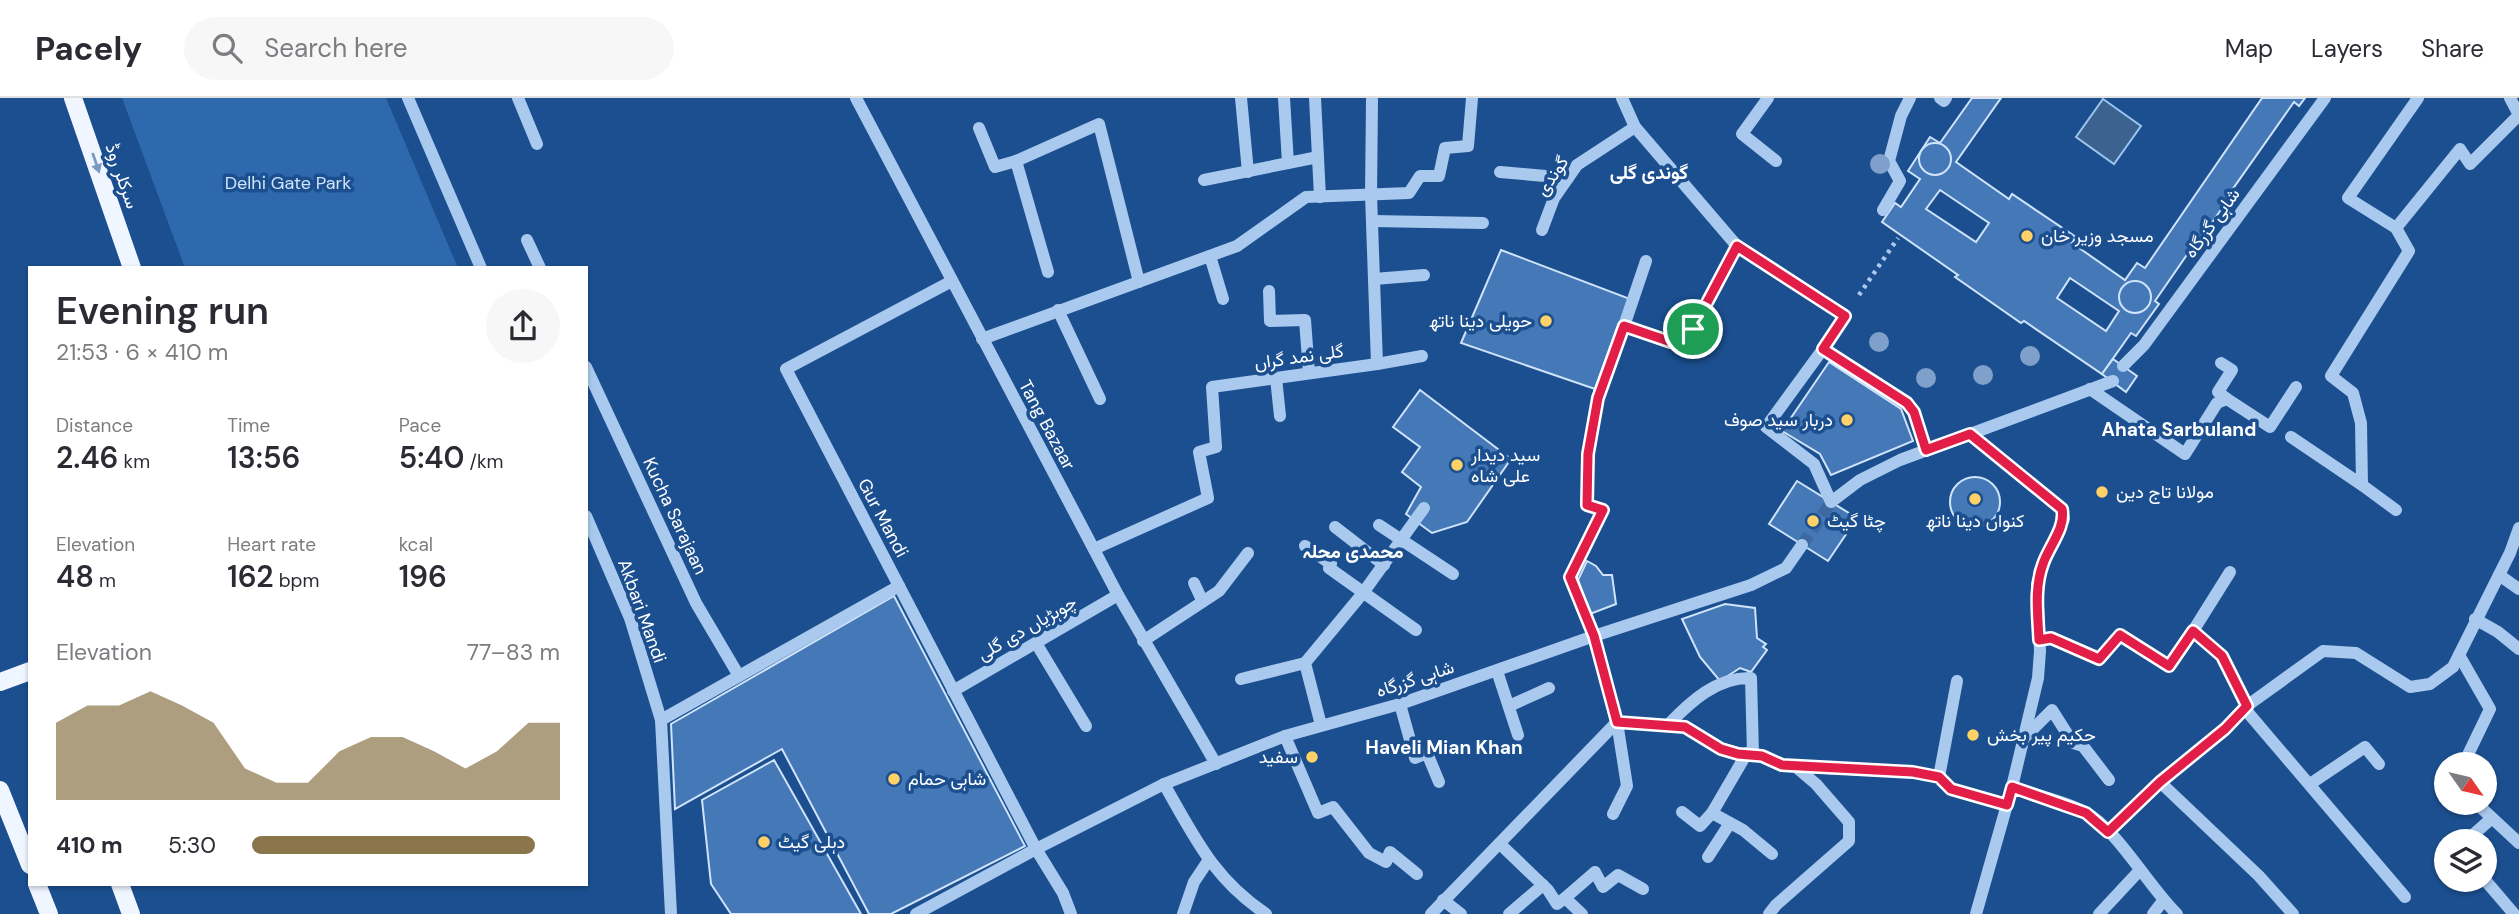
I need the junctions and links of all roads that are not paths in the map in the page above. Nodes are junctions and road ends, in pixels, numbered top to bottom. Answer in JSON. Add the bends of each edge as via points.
{"nodes":[{"id":1,"x":74,"y":98,"type":"edge"},
{"id":2,"x":408,"y":98,"type":"edge"},
{"id":3,"x":519,"y":98,"type":"edge"},
{"id":4,"x":856,"y":98,"type":"edge"},
{"id":5,"x":1241,"y":98,"type":"edge"},
{"id":6,"x":1284,"y":98,"type":"edge"},
{"id":7,"x":1315,"y":98,"type":"edge"},
{"id":8,"x":1472,"y":98,"type":"edge"},
{"id":9,"x":1622,"y":98,"type":"edge"},
{"id":10,"x":1768,"y":98,"type":"edge"},
{"id":11,"x":1910,"y":98,"type":"edge"},
{"id":12,"x":1940,"y":98,"type":"edge"},
{"id":13,"x":1946,"y":98,"type":"edge"},
{"id":14,"x":2325,"y":98,"type":"edge"},
{"id":15,"x":2418,"y":98,"type":"edge"},
{"id":16,"x":2510,"y":98,"type":"edge"},
{"id":17,"x":1372,"y":100,"type":"dead end"},
{"id":18,"x":1636,"y":127,"type":"junction"},
{"id":19,"x":979,"y":128,"type":"dead end"},
{"id":20,"x":537,"y":144,"type":"dead end"},
{"id":21,"x":1318,"y":157,"type":"junction"},
{"id":22,"x":1016,"y":161,"type":"junction"},
{"id":23,"x":1776,"y":161,"type":"dead end"},
{"id":24,"x":1288,"y":163,"type":"junction"},
{"id":25,"x":1248,"y":172,"type":"junction"},
{"id":26,"x":1500,"y":172,"type":"dead end"},
{"id":27,"x":1568,"y":178,"type":"junction"},
{"id":28,"x":1204,"y":180,"type":"dead end"},
{"id":29,"x":1371,"y":195,"type":"junction"},
{"id":30,"x":1320,"y":197,"type":"junction"},
{"id":31,"x":1883,"y":210,"type":"dead end"},
{"id":32,"x":1372,"y":221,"type":"junction"},
{"id":33,"x":1483,"y":223,"type":"dead end"},
{"id":34,"x":2396,"y":228,"type":"junction"},
{"id":35,"x":1542,"y":229,"type":"dead end"},
{"id":36,"x":527,"y":240,"type":"dead end"},
{"id":37,"x":1737,"y":246,"type":"junction"},
{"id":38,"x":1210,"y":256,"type":"junction"},
{"id":39,"x":1646,"y":261,"type":"dead end"},
{"id":40,"x":131,"y":266,"type":"edge"},
{"id":41,"x":480,"y":266,"type":"edge"},
{"id":42,"x":539,"y":266,"type":"edge"},
{"id":43,"x":1048,"y":272,"type":"dead end"},
{"id":44,"x":1424,"y":275,"type":"dead end"},
{"id":45,"x":1374,"y":279,"type":"junction"},
{"id":46,"x":952,"y":281,"type":"junction"},
{"id":47,"x":1139,"y":282,"type":"junction"},
{"id":48,"x":1269,"y":291,"type":"dead end"},
{"id":49,"x":1223,"y":299,"type":"dead end"},
{"id":50,"x":1058,"y":310,"type":"junction"},
{"id":51,"x":1624,"y":326,"type":"junction"},
{"id":52,"x":982,"y":339,"type":"junction"},
{"id":53,"x":1823,"y":349,"type":"junction"},
{"id":54,"x":1422,"y":356,"type":"dead end"},
{"id":55,"x":2221,"y":363,"type":"dead end"},
{"id":56,"x":1377,"y":364,"type":"junction"},
{"id":57,"x":2123,"y":366,"type":"dead end"},
{"id":58,"x":588,"y":371,"type":"edge"},
{"id":59,"x":1309,"y":373,"type":"junction"},
{"id":60,"x":1276,"y":378,"type":"junction"},
{"id":61,"x":2113,"y":381,"type":"dead end"},
{"id":62,"x":2296,"y":387,"type":"dead end"},
{"id":63,"x":2090,"y":389,"type":"junction"},
{"id":64,"x":1100,"y":399,"type":"dead end"},
{"id":65,"x":2227,"y":399,"type":"junction"},
{"id":66,"x":1280,"y":416,"type":"dead end"},
{"id":67,"x":1970,"y":434,"type":"junction"},
{"id":68,"x":2291,"y":438,"type":"dead end"},
{"id":69,"x":1926,"y":450,"type":"junction"},
{"id":70,"x":2362,"y":485,"type":"junction"},
{"id":71,"x":1424,"y":508,"type":"dead end"},
{"id":72,"x":2396,"y":510,"type":"dead end"},
{"id":73,"x":588,"y":521,"type":"edge"},
{"id":74,"x":1380,"y":525,"type":"dead end"},
{"id":75,"x":1335,"y":527,"type":"dead end"},
{"id":76,"x":2519,"y":528,"type":"edge"},
{"id":77,"x":1401,"y":541,"type":"junction"},
{"id":78,"x":1802,"y":545,"type":"tunnel mouth"},
{"id":79,"x":1305,"y":546,"type":"dead end"},
{"id":80,"x":1094,"y":549,"type":"junction"},
{"id":81,"x":1248,"y":553,"type":"dead end"},
{"id":82,"x":1384,"y":565,"type":"junction"},
{"id":83,"x":2230,"y":572,"type":"dead end"},
{"id":84,"x":1453,"y":573,"type":"dead end"},
{"id":85,"x":2499,"y":575,"type":"junction"},
{"id":86,"x":1194,"y":583,"type":"dead end"},
{"id":87,"x":899,"y":586,"type":"junction"},
{"id":88,"x":2519,"y":589,"type":"edge"},
{"id":89,"x":1363,"y":593,"type":"junction"},
{"id":90,"x":1118,"y":595,"type":"junction"},
{"id":91,"x":1202,"y":600,"type":"junction"},
{"id":92,"x":2475,"y":619,"type":"junction"},
{"id":93,"x":1416,"y":630,"type":"dead end"},
{"id":94,"x":2193,"y":631,"type":"junction"},
{"id":95,"x":1594,"y":636,"type":"junction"},
{"id":96,"x":1143,"y":640,"type":"junction"},
{"id":97,"x":2039,"y":640,"type":"junction"},
{"id":98,"x":1036,"y":643,"type":"junction"},
{"id":99,"x":2519,"y":649,"type":"edge"},
{"id":100,"x":2459,"y":655,"type":"junction"},
{"id":101,"x":1305,"y":663,"type":"junction"},
{"id":102,"x":1497,"y":671,"type":"junction"},
{"id":103,"x":28,"y":672,"type":"edge"},
{"id":104,"x":739,"y":676,"type":"junction"},
{"id":105,"x":1241,"y":680,"type":"dead end"},
{"id":106,"x":1957,"y":681,"type":"dead end"},
{"id":107,"x":0,"y":682,"type":"edge"},
{"id":108,"x":1549,"y":688,"type":"dead end"},
{"id":109,"x":953,"y":691,"type":"junction"},
{"id":110,"x":1400,"y":704,"type":"junction"},
{"id":111,"x":1508,"y":706,"type":"junction"},
{"id":112,"x":2246,"y":707,"type":"junction"},
{"id":113,"x":662,"y":720,"type":"junction"},
{"id":114,"x":1617,"y":722,"type":"junction"},
{"id":115,"x":1668,"y":724,"type":"junction"},
{"id":116,"x":1321,"y":725,"type":"junction"},
{"id":117,"x":1086,"y":726,"type":"dead end"},
{"id":118,"x":1518,"y":735,"type":"dead end"},
{"id":119,"x":1285,"y":736,"type":"junction"},
{"id":120,"x":2023,"y":738,"type":"junction"},
{"id":121,"x":2469,"y":752,"type":"edge"},
{"id":122,"x":1750,"y":754,"type":"junction"},
{"id":123,"x":1216,"y":764,"type":"junction"},
{"id":124,"x":2379,"y":764,"type":"dead end"},
{"id":125,"x":1796,"y":766,"type":"junction"},
{"id":126,"x":1939,"y":777,"type":"junction"},
{"id":127,"x":2109,"y":780,"type":"dead end"},
{"id":128,"x":1439,"y":782,"type":"dead end"},
{"id":129,"x":2160,"y":782,"type":"junction"},
{"id":130,"x":2310,"y":784,"type":"junction"},
{"id":131,"x":1164,"y":785,"type":"junction"},
{"id":132,"x":2012,"y":787,"type":"junction"},
{"id":133,"x":1,"y":796,"type":"edge"},
{"id":134,"x":2007,"y":805,"type":"junction"},
{"id":135,"x":1682,"y":811,"type":"dead end"},
{"id":136,"x":1712,"y":813,"type":"junction"},
{"id":137,"x":1613,"y":814,"type":"dead end"},
{"id":138,"x":2492,"y":818,"type":"joint"},
{"id":139,"x":1730,"y":823,"type":"junction"},
{"id":140,"x":2480,"y":829,"type":"edge"},
{"id":141,"x":2108,"y":832,"type":"junction"},
{"id":142,"x":2519,"y":843,"type":"edge"},
{"id":143,"x":1500,"y":844,"type":"junction"},
{"id":144,"x":1036,"y":849,"type":"junction"},
{"id":145,"x":1772,"y":854,"type":"dead end"},
{"id":146,"x":1708,"y":857,"type":"dead end"},
{"id":147,"x":28,"y":860,"type":"edge"},
{"id":148,"x":1208,"y":861,"type":"junction"},
{"id":149,"x":2140,"y":870,"type":"junction"},
{"id":150,"x":1417,"y":874,"type":"dead end"},
{"id":151,"x":1543,"y":885,"type":"junction"},
{"id":152,"x":38,"y":886,"type":"edge"},
{"id":153,"x":121,"y":886,"type":"edge"},
{"id":154,"x":1643,"y":889,"type":"dead end"},
{"id":155,"x":2495,"y":892,"type":"edge"},
{"id":156,"x":2405,"y":897,"type":"dead end"},
{"id":157,"x":1564,"y":898,"type":"junction"},
{"id":158,"x":1443,"y":900,"type":"junction"},
{"id":159,"x":2163,"y":901,"type":"junction"},
{"id":160,"x":49,"y":914,"type":"edge"},
{"id":161,"x":131,"y":914,"type":"edge"},
{"id":162,"x":671,"y":914,"type":"edge"},
{"id":163,"x":916,"y":914,"type":"edge"},
{"id":164,"x":1071,"y":914,"type":"edge"},
{"id":165,"x":1183,"y":914,"type":"edge"},
{"id":166,"x":1266,"y":914,"type":"edge"},
{"id":167,"x":1431,"y":914,"type":"edge"},
{"id":168,"x":1461,"y":914,"type":"edge"},
{"id":169,"x":1509,"y":914,"type":"edge"},
{"id":170,"x":1582,"y":914,"type":"edge"},
{"id":171,"x":1769,"y":914,"type":"edge"},
{"id":172,"x":1976,"y":914,"type":"edge"},
{"id":173,"x":2099,"y":914,"type":"edge"},
{"id":174,"x":2153,"y":914,"type":"edge"},
{"id":175,"x":2177,"y":914,"type":"edge"},
{"id":176,"x":2293,"y":914,"type":"edge"},
{"id":177,"x":2514,"y":914,"type":"edge"}],
"edges":[{"from":1,"to":40,"type":"main road","name":"سرکلر روڈ","one_way":true},
{"from":2,"to":41,"type":"street"},
{"from":3,"to":20,"type":"street"},
{"from":4,"to":46,"type":"street","name":"Tang Bazaar"},
{"from":5,"to":25,"type":"street"},
{"from":6,"to":24,"type":"street"},
{"from":7,"to":21,"type":"street"},
{"from":8,"to":29,"type":"street","via":[[1468,146],[1445,148],[1439,176],[1420,176],[1409,193]]},
{"from":9,"to":18,"type":"street"},
{"from":10,"to":23,"type":"street","via":[[1742,134]]},
{"from":11,"to":31,"type":"street","via":[[1889,161],[1900,181]]},
{"from":12,"to":13,"type":"street"},
{"from":14,"to":57,"type":"street","name":"شاہی گزرگاہ","via":[[2144,345]]},
{"from":15,"to":34,"type":"street","via":[[2348,198]]},
{"from":16,"to":34,"type":"street","via":[[2519,115],[2470,164],[2460,149]]},
{"from":17,"to":29,"type":"street"},
{"from":18,"to":27,"type":"street","name":"گوندی","via":[[1577,165]]},
{"from":18,"to":37,"type":"street"},
{"from":19,"to":22,"type":"street","via":[[995,167]]},
{"from":21,"to":24,"type":"street"},
{"from":21,"to":30,"type":"street"},
{"from":22,"to":43,"type":"street"},
{"from":22,"to":47,"type":"street","via":[[1099,124]]},
{"from":24,"to":25,"type":"street"},
{"from":25,"to":28,"type":"street"},
{"from":26,"to":27,"type":"street"},
{"from":27,"to":35,"type":"street","name":"گوندی"},
{"from":29,"to":30,"type":"street"},
{"from":29,"to":32,"type":"street"},
{"from":30,"to":38,"type":"street","via":[[1306,198],[1237,246]]},
{"from":32,"to":33,"type":"street"},
{"from":32,"to":45,"type":"street"},
{"from":34,"to":70,"type":"street","via":[[2409,251],[2331,376],[2353,393],[2361,423]]},
{"from":36,"to":42,"type":"street"},
{"from":37,"to":51,"type":"street","via":[[1693,329],[1671,342]]},
{"from":37,"to":53,"type":"street","via":[[1845,316]]},
{"from":38,"to":47,"type":"street"},
{"from":38,"to":49,"type":"street"},
{"from":39,"to":51,"type":"street"},
{"from":44,"to":45,"type":"street"},
{"from":45,"to":56,"type":"street"},
{"from":46,"to":52,"type":"street","name":"Tang Bazaar"},
{"from":46,"to":87,"type":"street","name":"Gur Mandi","via":[[786,369]]},
{"from":47,"to":50,"type":"street"},
{"from":48,"to":59,"type":"street","via":[[1270,321],[1305,320]]},
{"from":50,"to":52,"type":"street"},
{"from":50,"to":64,"type":"street"},
{"from":51,"to":95,"type":"street","via":[[1598,398],[1588,454],[1587,505],[1603,510],[1570,577]]},
{"from":52,"to":80,"type":"street","name":"Tang Bazaar"},
{"from":53,"to":69,"type":"street","via":[[1907,403]]},
{"from":53,"to":69,"type":"street","via":[[1766,427],[1814,464],[1831,502],[1860,480]]},
{"from":54,"to":56,"type":"street","name":"گلی نمد گراں"},
{"from":55,"to":65,"type":"street","via":[[2232,370],[2218,392]]},
{"from":56,"to":59,"type":"street","name":"گلی نمد گراں"},
{"from":58,"to":104,"type":"street","name":"Kucha Sarajaan","via":[[696,603]]},
{"from":59,"to":60,"type":"street","name":"گلی نمد گراں"},
{"from":60,"to":66,"type":"street"},
{"from":60,"to":80,"type":"street","name":"گلی نمد گراں","via":[[1212,387],[1216,447],[1199,452],[1208,498]]},
{"from":61,"to":63,"type":"street"},
{"from":62,"to":65,"type":"street","via":[[2270,427]]},
{"from":63,"to":65,"type":"street","via":[[2185,454],[2217,403]]},
{"from":63,"to":67,"type":"street"},
{"from":67,"to":69,"type":"street"},
{"from":67,"to":97,"type":"street","via":[[2062,509],[2064,519],[2038,585]]},
{"from":68,"to":70,"type":"street"},
{"from":70,"to":72,"type":"street"},
{"from":71,"to":77,"type":"street"},
{"from":73,"to":113,"type":"street","name":"Akbari Mandi","via":[[630,618]]},
{"from":74,"to":77,"type":"street"},
{"from":75,"to":82,"type":"street"},
{"from":76,"to":85,"type":"street"},
{"from":77,"to":82,"type":"street"},
{"from":77,"to":84,"type":"street"},
{"from":78,"to":95,"type":"street","name":"شاہی گزرگاہ","via":[[1786,568],[1751,585]]},
{"from":79,"to":89,"type":"street"},
{"from":80,"to":90,"type":"street","name":"Tang Bazaar"},
{"from":81,"to":91,"type":"street","via":[[1219,591]]},
{"from":82,"to":89,"type":"street"},
{"from":83,"to":94,"type":"street"},
{"from":85,"to":88,"type":"street"},
{"from":85,"to":92,"type":"street"},
{"from":86,"to":91,"type":"street"},
{"from":87,"to":104,"type":"street"},
{"from":87,"to":109,"type":"street","name":"Gur Mandi"},
{"from":89,"to":93,"type":"street"},
{"from":89,"to":101,"type":"street"},
{"from":90,"to":96,"type":"street","name":"Tang Bazaar"},
{"from":90,"to":98,"type":"street","name":"چوہڑیاں دی گلی"},
{"from":91,"to":96,"type":"street"},
{"from":92,"to":99,"type":"street"},
{"from":92,"to":100,"type":"street"},
{"from":94,"to":97,"type":"street","via":[[2169,666],[2120,635],[2099,659],[2051,638]]},
{"from":94,"to":112,"type":"street","via":[[2222,656]]},
{"from":95,"to":102,"type":"street","name":"شاہی گزرگاہ"},
{"from":95,"to":114,"type":"street"},
{"from":96,"to":123,"type":"street","name":"Tang Bazaar"},
{"from":97,"to":120,"type":"street","via":[[2038,678]]},
{"from":98,"to":109,"type":"street","name":"چوہڑیاں دی گلی"},
{"from":98,"to":117,"type":"street"},
{"from":100,"to":112,"type":"street","via":[[2453,667],[2430,684],[2410,687],[2356,653],[2323,651]]},
{"from":100,"to":121,"type":"street","via":[[2490,709]]},
{"from":101,"to":105,"type":"street"},
{"from":101,"to":116,"type":"street"},
{"from":102,"to":110,"type":"street","name":"شاہی گزرگاہ"},
{"from":102,"to":111,"type":"street"},
{"from":103,"to":107,"type":"main road"},
{"from":104,"to":113,"type":"street"},
{"from":106,"to":126,"type":"street"},
{"from":108,"to":111,"type":"street"},
{"from":109,"to":144,"type":"street","name":"Gur Mandi"},
{"from":110,"to":116,"type":"street","name":"شاہی گزرگاہ"},
{"from":110,"to":128,"type":"street","via":[[1415,758],[1427,753]]},
{"from":111,"to":118,"type":"street"},
{"from":112,"to":129,"type":"street"},
{"from":112,"to":130,"type":"street"},
{"from":113,"to":162,"type":"street","name":"Akbari Mandi"},
{"from":114,"to":115,"type":"street"},
{"from":114,"to":137,"type":"street","via":[[1628,786]]},
{"from":114,"to":143,"type":"street"},
{"from":115,"to":122,"type":"street","via":[[1685,727],[1721,749]]},
{"from":115,"to":122,"type":"street","via":[[1723,682],[1751,678]]},
{"from":116,"to":119,"type":"street","name":"شاہی گزرگاہ"},
{"from":119,"to":123,"type":"street","name":"شاہی گزرگاہ"},
{"from":119,"to":150,"type":"street","via":[[1318,813],[1333,807],[1369,853],[1386,862],[1390,852]]},
{"from":120,"to":127,"type":"street","via":[[2052,710],[2073,743],[2083,746]]},
{"from":120,"to":132,"type":"street"},
{"from":122,"to":125,"type":"street"},
{"from":122,"to":136,"type":"street"},
{"from":123,"to":131,"type":"street","name":"شاہی گزرگاہ"},
{"from":124,"to":130,"type":"street","via":[[2365,747]]},
{"from":125,"to":126,"type":"street"},
{"from":125,"to":171,"type":"street","via":[[1849,822],[1849,841]]},
{"from":126,"to":134,"type":"street","via":[[1951,789]]},
{"from":129,"to":141,"type":"street"},
{"from":129,"to":176,"type":"street"},
{"from":130,"to":156,"type":"street"},
{"from":131,"to":144,"type":"street","name":"شاہی گزرگاہ"},
{"from":131,"to":148,"type":"street"},
{"from":132,"to":134,"type":"street"},
{"from":132,"to":141,"type":"street","via":[[2086,813]]},
{"from":133,"to":147,"type":"main road"},
{"from":134,"to":172,"type":"street"},
{"from":135,"to":136,"type":"street","via":[[1700,826]]},
{"from":136,"to":139,"type":"street"},
{"from":138,"to":140,"type":"street"},
{"from":138,"to":142,"type":"street"},
{"from":139,"to":145,"type":"street"},
{"from":139,"to":146,"type":"street"},
{"from":141,"to":149,"type":"street"},
{"from":143,"to":151,"type":"street"},
{"from":143,"to":158,"type":"street"},
{"from":144,"to":163,"type":"street","name":"شاہی گزرگاہ"},
{"from":144,"to":164,"type":"street","name":"Gur Mandi"},
{"from":148,"to":165,"type":"street","via":[[1194,882]]},
{"from":148,"to":166,"type":"street"},
{"from":149,"to":159,"type":"street"},
{"from":149,"to":173,"type":"street"},
{"from":151,"to":157,"type":"street","via":[[1557,904]]},
{"from":151,"to":169,"type":"street"},
{"from":152,"to":160,"type":"main road"},
{"from":153,"to":161,"type":"main road"},
{"from":154,"to":157,"type":"street","via":[[1618,875],[1603,887],[1595,872]]},
{"from":155,"to":177,"type":"street"},
{"from":157,"to":170,"type":"street"},
{"from":158,"to":167,"type":"street"},
{"from":158,"to":168,"type":"street"},
{"from":159,"to":174,"type":"street"},
{"from":159,"to":175,"type":"street"}]}
